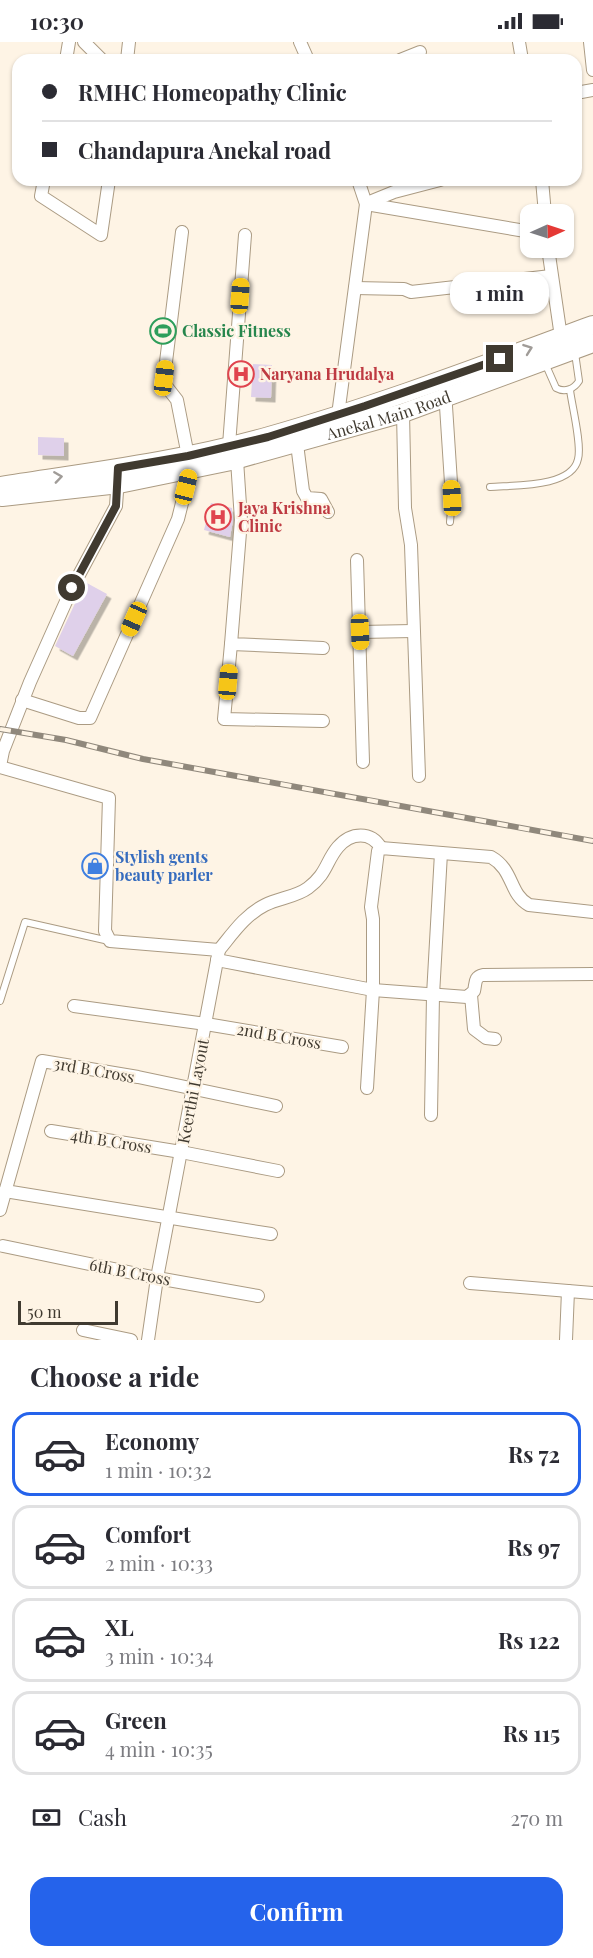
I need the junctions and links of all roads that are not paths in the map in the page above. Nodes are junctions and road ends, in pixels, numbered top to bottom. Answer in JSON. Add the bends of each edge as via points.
{"nodes":[{"id":1,"x":84,"y":42,"type":"edge"},
{"id":2,"x":590,"y":42,"type":"edge"},
{"id":3,"x":420,"y":52,"type":"dead end"},
{"id":4,"x":96,"y":54,"type":"edge"},
{"id":5,"x":415,"y":54,"type":"edge"},
{"id":6,"x":593,"y":70,"type":"edge"},
{"id":7,"x":43,"y":186,"type":"edge"},
{"id":8,"x":108,"y":186,"type":"edge"},
{"id":9,"x":360,"y":186,"type":"edge"},
{"id":10,"x":417,"y":186,"type":"edge"},
{"id":11,"x":543,"y":186,"type":"edge"},
{"id":12,"x":366,"y":204,"type":"junction"},
{"id":13,"x":544,"y":204,"type":"edge"},
{"id":14,"x":520,"y":230,"type":"edge"},
{"id":15,"x":182,"y":232,"type":"dead end"},
{"id":16,"x":245,"y":235,"type":"dead end"},
{"id":17,"x":549,"y":258,"type":"edge"},
{"id":18,"x":551,"y":276,"type":"junction"},
{"id":19,"x":355,"y":288,"type":"junction"},
{"id":20,"x":593,"y":325,"type":"edge"},
{"id":21,"x":568,"y":343,"type":"junction"},
{"id":22,"x":593,"y":343,"type":"edge"},
{"id":23,"x":544,"y":360,"type":"junction"},
{"id":24,"x":444,"y":388,"type":"junction"},
{"id":25,"x":570,"y":390,"type":"junction"},
{"id":26,"x":403,"y":413,"type":"junction"},
{"id":27,"x":338,"y":415,"type":"junction"},
{"id":28,"x":297,"y":444,"type":"junction"},
{"id":29,"x":233,"y":453,"type":"junction"},
{"id":30,"x":189,"y":464,"type":"junction"},
{"id":31,"x":118,"y":476,"type":"junction"},
{"id":32,"x":0,"y":486,"type":"edge"},
{"id":33,"x":490,"y":487,"type":"dead end"},
{"id":34,"x":0,"y":497,"type":"edge"},
{"id":35,"x":452,"y":498,"type":"joint"},
{"id":36,"x":328,"y":512,"type":"dead end"},
{"id":37,"x":450,"y":522,"type":"dead end"},
{"id":38,"x":357,"y":560,"type":"dead end"},
{"id":39,"x":413,"y":631,"type":"junction"},
{"id":40,"x":360,"y":632,"type":"junction"},
{"id":41,"x":231,"y":644,"type":"junction"},
{"id":42,"x":322,"y":648,"type":"dead end"},
{"id":43,"x":22,"y":700,"type":"junction"},
{"id":44,"x":323,"y":721,"type":"dead end"},
{"id":45,"x":363,"y":762,"type":"dead end"},
{"id":46,"x":0,"y":766,"type":"edge"},
{"id":47,"x":419,"y":776,"type":"dead end"},
{"id":48,"x":381,"y":848,"type":"junction"},
{"id":49,"x":441,"y":853,"type":"junction"},
{"id":50,"x":593,"y":912,"type":"edge"},
{"id":51,"x":107,"y":936,"type":"junction"},
{"id":52,"x":218,"y":955,"type":"junction"},
{"id":53,"x":593,"y":974,"type":"edge"},
{"id":54,"x":374,"y":990,"type":"junction"},
{"id":55,"x":433,"y":995,"type":"junction"},
{"id":56,"x":471,"y":995,"type":"junction"},
{"id":57,"x":0,"y":1001,"type":"edge"},
{"id":58,"x":74,"y":1006,"type":"dead end"},
{"id":59,"x":206,"y":1023,"type":"junction"},
{"id":60,"x":495,"y":1039,"type":"dead end"},
{"id":61,"x":342,"y":1047,"type":"dead end"},
{"id":62,"x":192,"y":1088,"type":"junction"},
{"id":63,"x":367,"y":1088,"type":"dead end"},
{"id":64,"x":276,"y":1106,"type":"dead end"},
{"id":65,"x":431,"y":1115,"type":"dead end"},
{"id":66,"x":51,"y":1131,"type":"dead end"},
{"id":67,"x":181,"y":1152,"type":"junction"},
{"id":68,"x":278,"y":1171,"type":"dead end"},
{"id":69,"x":5,"y":1191,"type":"junction"},
{"id":70,"x":0,"y":1210,"type":"edge"},
{"id":71,"x":169,"y":1218,"type":"junction"},
{"id":72,"x":270,"y":1234,"type":"dead end"},
{"id":73,"x":3,"y":1246,"type":"dead end"},
{"id":74,"x":157,"y":1278,"type":"junction"},
{"id":75,"x":470,"y":1283,"type":"dead end"},
{"id":76,"x":568,"y":1291,"type":"junction"},
{"id":77,"x":593,"y":1293,"type":"edge"},
{"id":78,"x":258,"y":1296,"type":"dead end"},
{"id":79,"x":83,"y":1330,"type":"dead end"},
{"id":80,"x":131,"y":1340,"type":"edge"},
{"id":81,"x":148,"y":1340,"type":"edge"},
{"id":82,"x":566,"y":1340,"type":"edge"}],
"edges":[{"from":1,"to":4,"type":"street"},
{"from":2,"to":6,"type":"street"},
{"from":3,"to":5,"type":"street"},
{"from":7,"to":8,"type":"street","via":[[41,196],[101,236]]},
{"from":9,"to":12,"type":"street"},
{"from":10,"to":12,"type":"street"},
{"from":11,"to":13,"type":"street"},
{"from":12,"to":14,"type":"street"},
{"from":12,"to":19,"type":"street"},
{"from":15,"to":30,"type":"street","via":[[164,378],[177,400]]},
{"from":16,"to":29,"type":"street"},
{"from":17,"to":18,"type":"street"},
{"from":18,"to":19,"type":"street","via":[[411,292]]},
{"from":18,"to":21,"type":"street"},
{"from":19,"to":27,"type":"street"},
{"from":20,"to":21,"type":"main road"},
{"from":21,"to":22,"type":"main road","name":"Anekal Main Road"},
{"from":21,"to":23,"type":"main road","name":"Anekal Main Road"},
{"from":24,"to":21,"type":"main road","one_way":true},
{"from":21,"to":25,"type":"lane","via":[[579,381]]},
{"from":23,"to":24,"type":"main road","name":"Anekal Main Road"},
{"from":23,"to":25,"type":"lane","via":[[556,388]]},
{"from":24,"to":26,"type":"main road","name":"Anekal Main Road"},
{"from":24,"to":27,"type":"main road"},
{"from":24,"to":35,"type":"street"},
{"from":25,"to":33,"type":"lane","via":[[579,454],[576,468],[544,483]]},
{"from":26,"to":28,"type":"main road","name":"Anekal Main Road"},
{"from":26,"to":39,"type":"street"},
{"from":27,"to":29,"type":"main road","via":[[268,437]]},
{"from":28,"to":29,"type":"main road","name":"Anekal Main Road"},
{"from":28,"to":36,"type":"street","via":[[303,491],[307,498],[321,499]]},
{"from":29,"to":30,"type":"main road","name":"Anekal Main Road"},
{"from":29,"to":41,"type":"street","via":[[241,520]]},
{"from":30,"to":31,"type":"main road","name":"Anekal Main Road"},
{"from":30,"to":43,"type":"street","via":[[178,519],[90,718]]},
{"from":32,"to":31,"type":"main road","one_way":true},
{"from":31,"to":34,"type":"main road","name":"Anekal Main Road"},
{"from":31,"to":43,"type":"street","via":[[116,506],[72,588]]},
{"from":35,"to":37,"type":"lane"},
{"from":38,"to":40,"type":"street"},
{"from":39,"to":40,"type":"street"},
{"from":39,"to":47,"type":"street"},
{"from":40,"to":45,"type":"street"},
{"from":41,"to":42,"type":"street"},
{"from":41,"to":44,"type":"street","via":[[224,719]]},
{"from":43,"to":46,"type":"street"},
{"from":46,"to":51,"type":"street","via":[[109,798]]},
{"from":48,"to":49,"type":"street"},
{"from":48,"to":52,"type":"street","via":[[376,840],[363,835],[351,838],[338,847],[325,872],[312,885],[244,918]]},
{"from":48,"to":54,"type":"street","via":[[371,907]]},
{"from":49,"to":50,"type":"street","via":[[491,857],[505,868],[517,895],[529,905]]},
{"from":49,"to":55,"type":"street"},
{"from":51,"to":52,"type":"street"},
{"from":51,"to":57,"type":"lane","via":[[25,922]]},
{"from":52,"to":54,"type":"street"},
{"from":52,"to":59,"type":"street","name":"Keerthi Layout"},
{"from":53,"to":56,"type":"street","via":[[478,976]]},
{"from":54,"to":55,"type":"street"},
{"from":54,"to":63,"type":"street"},
{"from":55,"to":56,"type":"street"},
{"from":55,"to":65,"type":"street"},
{"from":56,"to":60,"type":"street","via":[[474,1029]]},
{"from":58,"to":59,"type":"street","name":"2nd B Cross"},
{"from":59,"to":61,"type":"street","name":"2nd B Cross"},
{"from":59,"to":62,"type":"street","name":"Keerthi Layout"},
{"from":62,"to":64,"type":"street"},
{"from":62,"to":67,"type":"street","name":"Keerthi Layout"},
{"from":62,"to":69,"type":"street","name":"3rd B Cross","via":[[42,1061]]},
{"from":66,"to":67,"type":"street","name":"4th B Cross"},
{"from":67,"to":68,"type":"street","name":"4th B Cross"},
{"from":67,"to":71,"type":"street","name":"Keerthi Layout"},
{"from":69,"to":70,"type":"street","name":"3rd B Cross"},
{"from":69,"to":71,"type":"street"},
{"from":71,"to":72,"type":"street"},
{"from":71,"to":74,"type":"street","name":"Keerthi Layout"},
{"from":73,"to":74,"type":"street","name":"6th B Cross"},
{"from":74,"to":78,"type":"street","name":"6th B Cross"},
{"from":74,"to":81,"type":"street","name":"Keerthi Layout"},
{"from":75,"to":76,"type":"street"},
{"from":76,"to":77,"type":"street"},
{"from":76,"to":82,"type":"street"},
{"from":79,"to":80,"type":"street"}]}
